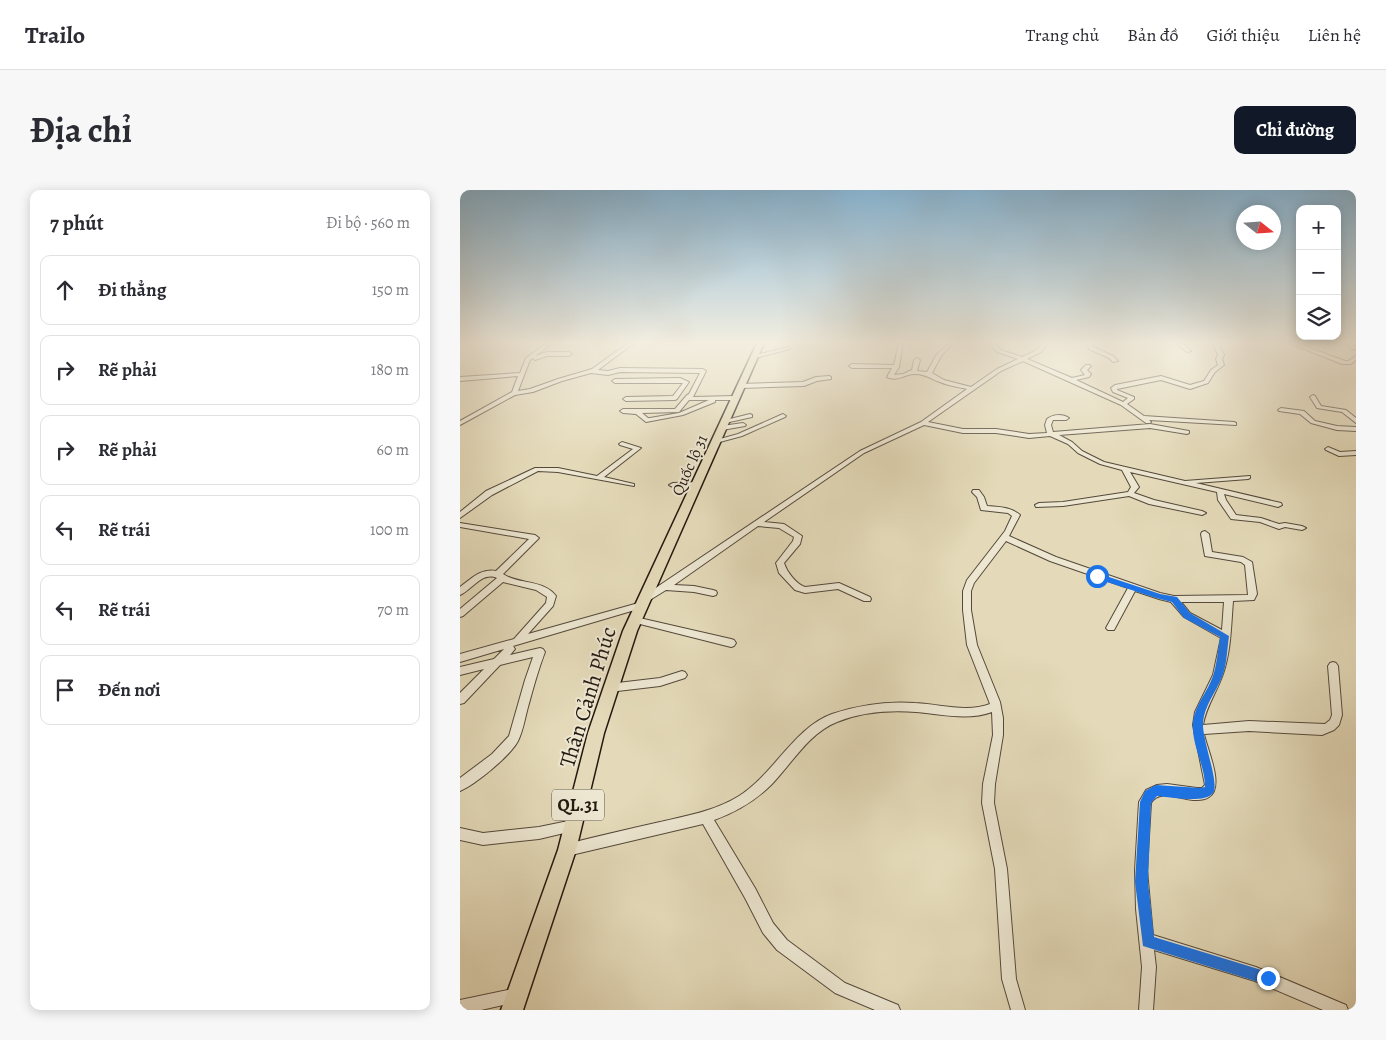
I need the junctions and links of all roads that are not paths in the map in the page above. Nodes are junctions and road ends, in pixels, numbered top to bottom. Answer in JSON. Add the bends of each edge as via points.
{"nodes":[{"id":1,"x":519,"y":381,"type":"edge"},
{"id":2,"x":557,"y":381,"type":"edge"},
{"id":3,"x":615,"y":381,"type":"edge"},
{"id":4,"x":684,"y":381,"type":"edge"},
{"id":5,"x":697,"y":381,"type":"edge"},
{"id":6,"x":743,"y":381,"type":"edge"},
{"id":7,"x":811,"y":381,"type":"edge"},
{"id":8,"x":943,"y":381,"type":"edge"},
{"id":9,"x":983,"y":381,"type":"edge"},
{"id":10,"x":1074,"y":381,"type":"edge"},
{"id":11,"x":1144,"y":381,"type":"edge"},
{"id":12,"x":1172,"y":381,"type":"edge"},
{"id":13,"x":1207,"y":381,"type":"edge"},
{"id":14,"x":629,"y":386,"type":"dead end"},
{"id":15,"x":741,"y":386,"type":"junction"},
{"id":16,"x":972,"y":389,"type":"junction"},
{"id":17,"x":514,"y":394,"type":"junction"},
{"id":18,"x":689,"y":396,"type":"junction"},
{"id":19,"x":1313,"y":397,"type":"dead end"},
{"id":20,"x":735,"y":398,"type":"junction"},
{"id":21,"x":626,"y":399,"type":"dead end"},
{"id":22,"x":718,"y":399,"type":"junction"},
{"id":23,"x":1123,"y":404,"type":"junction"},
{"id":24,"x":1281,"y":410,"type":"dead end"},
{"id":25,"x":623,"y":411,"type":"dead end"},
{"id":26,"x":636,"y":411,"type":"junction"},
{"id":27,"x":750,"y":414,"type":"dead end"},
{"id":28,"x":783,"y":416,"type":"dead end"},
{"id":29,"x":1066,"y":418,"type":"dead end"},
{"id":30,"x":1144,"y":418,"type":"junction"},
{"id":31,"x":1356,"y":420,"type":"edge"},
{"id":32,"x":725,"y":421,"type":"junction"},
{"id":33,"x":460,"y":423,"type":"edge"},
{"id":34,"x":923,"y":423,"type":"junction"},
{"id":35,"x":1234,"y":424,"type":"dead end"},
{"id":36,"x":744,"y":425,"type":"dead end"},
{"id":37,"x":1152,"y":426,"type":"junction"},
{"id":38,"x":1356,"y":429,"type":"edge"},
{"id":39,"x":1186,"y":432,"type":"dead end"},
{"id":40,"x":1051,"y":434,"type":"junction"},
{"id":41,"x":716,"y":442,"type":"junction"},
{"id":42,"x":622,"y":444,"type":"dead end"},
{"id":43,"x":1328,"y":448,"type":"dead end"},
{"id":44,"x":1356,"y":453,"type":"edge"},
{"id":45,"x":1125,"y":469,"type":"junction"},
{"id":46,"x":1248,"y":477,"type":"dead end"},
{"id":47,"x":598,"y":478,"type":"junction"},
{"id":48,"x":1185,"y":483,"type":"junction"},
{"id":49,"x":698,"y":484,"type":"junction"},
{"id":50,"x":632,"y":485,"type":"dead end"},
{"id":51,"x":672,"y":485,"type":"dead end"},
{"id":52,"x":976,"y":492,"type":"dead end"},
{"id":53,"x":1220,"y":492,"type":"junction"},
{"id":54,"x":1130,"y":494,"type":"junction"},
{"id":55,"x":1039,"y":505,"type":"dead end"},
{"id":56,"x":1278,"y":505,"type":"dead end"},
{"id":57,"x":1202,"y":513,"type":"dead end"},
{"id":58,"x":460,"y":516,"type":"edge"},
{"id":59,"x":757,"y":524,"type":"junction"},
{"id":60,"x":460,"y":525,"type":"edge"},
{"id":61,"x":1302,"y":528,"type":"dead end"},
{"id":62,"x":1205,"y":534,"type":"dead end"},
{"id":63,"x":1004,"y":537,"type":"junction"},
{"id":64,"x":500,"y":576,"type":"junction"},
{"id":65,"x":652,"y":584,"type":"junction"},
{"id":66,"x":663,"y":588,"type":"junction"},
{"id":67,"x":1132,"y":588,"type":"junction"},
{"id":68,"x":460,"y":592,"type":"edge"},
{"id":69,"x":713,"y":593,"type":"dead end"},
{"id":70,"x":867,"y":599,"type":"dead end"},
{"id":71,"x":1174,"y":599,"type":"junction"},
{"id":72,"x":1229,"y":599,"type":"junction"},
{"id":73,"x":635,"y":613,"type":"junction"},
{"id":74,"x":460,"y":614,"type":"edge"},
{"id":75,"x":1111,"y":628,"type":"dead end"},
{"id":76,"x":1225,"y":636,"type":"junction"},
{"id":77,"x":731,"y":643,"type":"dead end"},
{"id":78,"x":513,"y":645,"type":"junction"},
{"id":79,"x":460,"y":658,"type":"edge"},
{"id":80,"x":497,"y":663,"type":"junction"},
{"id":81,"x":460,"y":664,"type":"edge"},
{"id":82,"x":1333,"y":666,"type":"dead end"},
{"id":83,"x":460,"y":671,"type":"edge"},
{"id":84,"x":682,"y":674,"type":"dead end"},
{"id":85,"x":609,"y":688,"type":"junction"},
{"id":86,"x":460,"y":700,"type":"edge"},
{"id":87,"x":996,"y":706,"type":"junction"},
{"id":88,"x":1198,"y":730,"type":"junction"},
{"id":89,"x":460,"y":785,"type":"edge"},
{"id":90,"x":706,"y":818,"type":"junction"},
{"id":91,"x":573,"y":826,"type":"junction"},
{"id":92,"x":460,"y":834,"type":"edge"},
{"id":93,"x":567,"y":850,"type":"junction"},
{"id":94,"x":1148,"y":941,"type":"junction"},
{"id":95,"x":515,"y":1003,"type":"edge"},
{"id":96,"x":460,"y":1007,"type":"edge"},
{"id":97,"x":892,"y":1010,"type":"edge"},
{"id":98,"x":1018,"y":1010,"type":"edge"},
{"id":99,"x":1146,"y":1010,"type":"edge"},
{"id":100,"x":1342,"y":1010,"type":"edge"}],
"edges":[{"from":1,"to":17,"type":"street"},
{"from":2,"to":17,"type":"street"},
{"from":3,"to":14,"type":"street","via":[[612,385]]},
{"from":4,"to":21,"type":"street","via":[[675,398]]},
{"from":5,"to":18,"type":"street"},
{"from":6,"to":15,"type":"highway","name":"Quốc lộ 31","number":"QL.31"},
{"from":7,"to":15,"type":"street"},
{"from":8,"to":16,"type":"street"},
{"from":9,"to":16,"type":"street"},
{"from":10,"to":23,"type":"street"},
{"from":11,"to":23,"type":"street","via":[[1114,388],[1115,392],[1132,399]]},
{"from":12,"to":13,"type":"street","via":[[1190,387]]},
{"from":15,"to":20,"type":"highway","name":"Quốc lộ 31","number":"QL.31"},
{"from":16,"to":34,"type":"street"},
{"from":17,"to":33,"type":"street"},
{"from":18,"to":22,"type":"street","via":[[692,399]]},
{"from":18,"to":26,"type":"street","via":[[678,411]]},
{"from":19,"to":31,"type":"street","via":[[1319,406],[1344,411]]},
{"from":20,"to":22,"type":"street"},
{"from":20,"to":32,"type":"highway","name":"Quốc lộ 31","number":"QL.31"},
{"from":22,"to":26,"type":"street","via":[[688,412],[650,420]]},
{"from":23,"to":30,"type":"street"},
{"from":24,"to":38,"type":"street","via":[[1302,412],[1315,422],[1337,428]]},
{"from":25,"to":26,"type":"street"},
{"from":27,"to":32,"type":"street"},
{"from":28,"to":41,"type":"street"},
{"from":29,"to":40,"type":"street","via":[[1050,419]]},
{"from":30,"to":35,"type":"street"},
{"from":30,"to":37,"type":"street"},
{"from":32,"to":36,"type":"street"},
{"from":32,"to":41,"type":"highway","name":"Quốc lộ 31","number":"QL.31"},
{"from":34,"to":40,"type":"street","via":[[963,431],[1029,436]]},
{"from":34,"to":59,"type":"street","via":[[862,452]]},
{"from":37,"to":39,"type":"street"},
{"from":37,"to":40,"type":"street"},
{"from":40,"to":45,"type":"street","via":[[1105,464]]},
{"from":41,"to":49,"type":"highway","name":"Quốc lộ 31","number":"QL.31"},
{"from":42,"to":47,"type":"street","via":[[638,448]]},
{"from":43,"to":44,"type":"street","via":[[1339,454]]},
{"from":45,"to":48,"type":"street"},
{"from":45,"to":54,"type":"street","via":[[1135,487]]},
{"from":46,"to":48,"type":"street"},
{"from":47,"to":50,"type":"street"},
{"from":47,"to":58,"type":"street","via":[[537,469],[489,493]]},
{"from":48,"to":53,"type":"street"},
{"from":49,"to":51,"type":"street"},
{"from":49,"to":65,"type":"highway","name":"Quốc lộ 31","number":"QL.31"},
{"from":52,"to":63,"type":"street","via":[[984,508],[1015,513]]},
{"from":53,"to":56,"type":"street"},
{"from":53,"to":61,"type":"street","via":[[1234,517],[1261,520],[1279,527]]},
{"from":54,"to":55,"type":"street"},
{"from":54,"to":57,"type":"street"},
{"from":59,"to":66,"type":"street"},
{"from":59,"to":70,"type":"street","via":[[781,526],[798,536],[780,563],[782,571],[795,586],[805,590],[840,586]]},
{"from":60,"to":64,"type":"street","via":[[535,538]]},
{"from":62,"to":72,"type":"street","via":[[1208,554],[1249,564],[1252,597]]},
{"from":63,"to":67,"type":"street"},
{"from":63,"to":87,"type":"street","via":[[970,582],[967,591],[972,645]]},
{"from":64,"to":68,"type":"street","via":[[487,572]]},
{"from":64,"to":74,"type":"street"},
{"from":64,"to":78,"type":"street","via":[[535,585],[552,596],[550,604]]},
{"from":65,"to":73,"type":"highway","name":"Quốc lộ 31","number":"QL.31"},
{"from":65,"to":73,"type":"street"},
{"from":66,"to":69,"type":"street"},
{"from":66,"to":73,"type":"street"},
{"from":67,"to":71,"type":"street"},
{"from":67,"to":75,"type":"street"},
{"from":71,"to":72,"type":"street"},
{"from":71,"to":76,"type":"street","via":[[1187,616]]},
{"from":72,"to":76,"type":"street"},
{"from":73,"to":77,"type":"street"},
{"from":73,"to":78,"type":"street"},
{"from":73,"to":85,"type":"highway","name":"Thân Cảnh Phúc","number":"QL.31"},
{"from":76,"to":88,"type":"street","via":[[1218,675],[1200,713]]},
{"from":78,"to":79,"type":"street"},
{"from":78,"to":80,"type":"street"},
{"from":78,"to":81,"type":"street"},
{"from":80,"to":83,"type":"street"},
{"from":80,"to":86,"type":"street"},
{"from":80,"to":89,"type":"street","via":[[540,652],[514,738],[480,771]]},
{"from":82,"to":88,"type":"street","via":[[1337,720],[1332,727],[1322,730],[1249,726]]},
{"from":84,"to":85,"type":"street","via":[[660,682]]},
{"from":85,"to":91,"type":"highway","name":"Thân Cảnh Phúc","number":"QL.31"},
{"from":87,"to":90,"type":"street","via":[[980,712],[897,707],[839,716],[810,733],[748,797]]},
{"from":87,"to":98,"type":"street","via":[[998,735],[988,803],[1001,869],[1009,979]]},
{"from":88,"to":94,"type":"street","via":[[1210,779],[1208,791],[1200,794],[1156,790],[1145,802],[1142,894]]},
{"from":90,"to":93,"type":"street"},
{"from":90,"to":97,"type":"street","via":[[768,928],[782,945],[840,988]]},
{"from":91,"to":92,"type":"street","via":[[483,839]]},
{"from":91,"to":93,"type":"highway","name":"Thân Cảnh Phúc","number":"QL.31"},
{"from":93,"to":95,"type":"highway","name":"Thân Cảnh Phúc","number":"QL.31"},
{"from":94,"to":99,"type":"street","via":[[1150,967]]},
{"from":94,"to":100,"type":"street","via":[[1256,974]]},
{"from":95,"to":96,"type":"street"}]}
